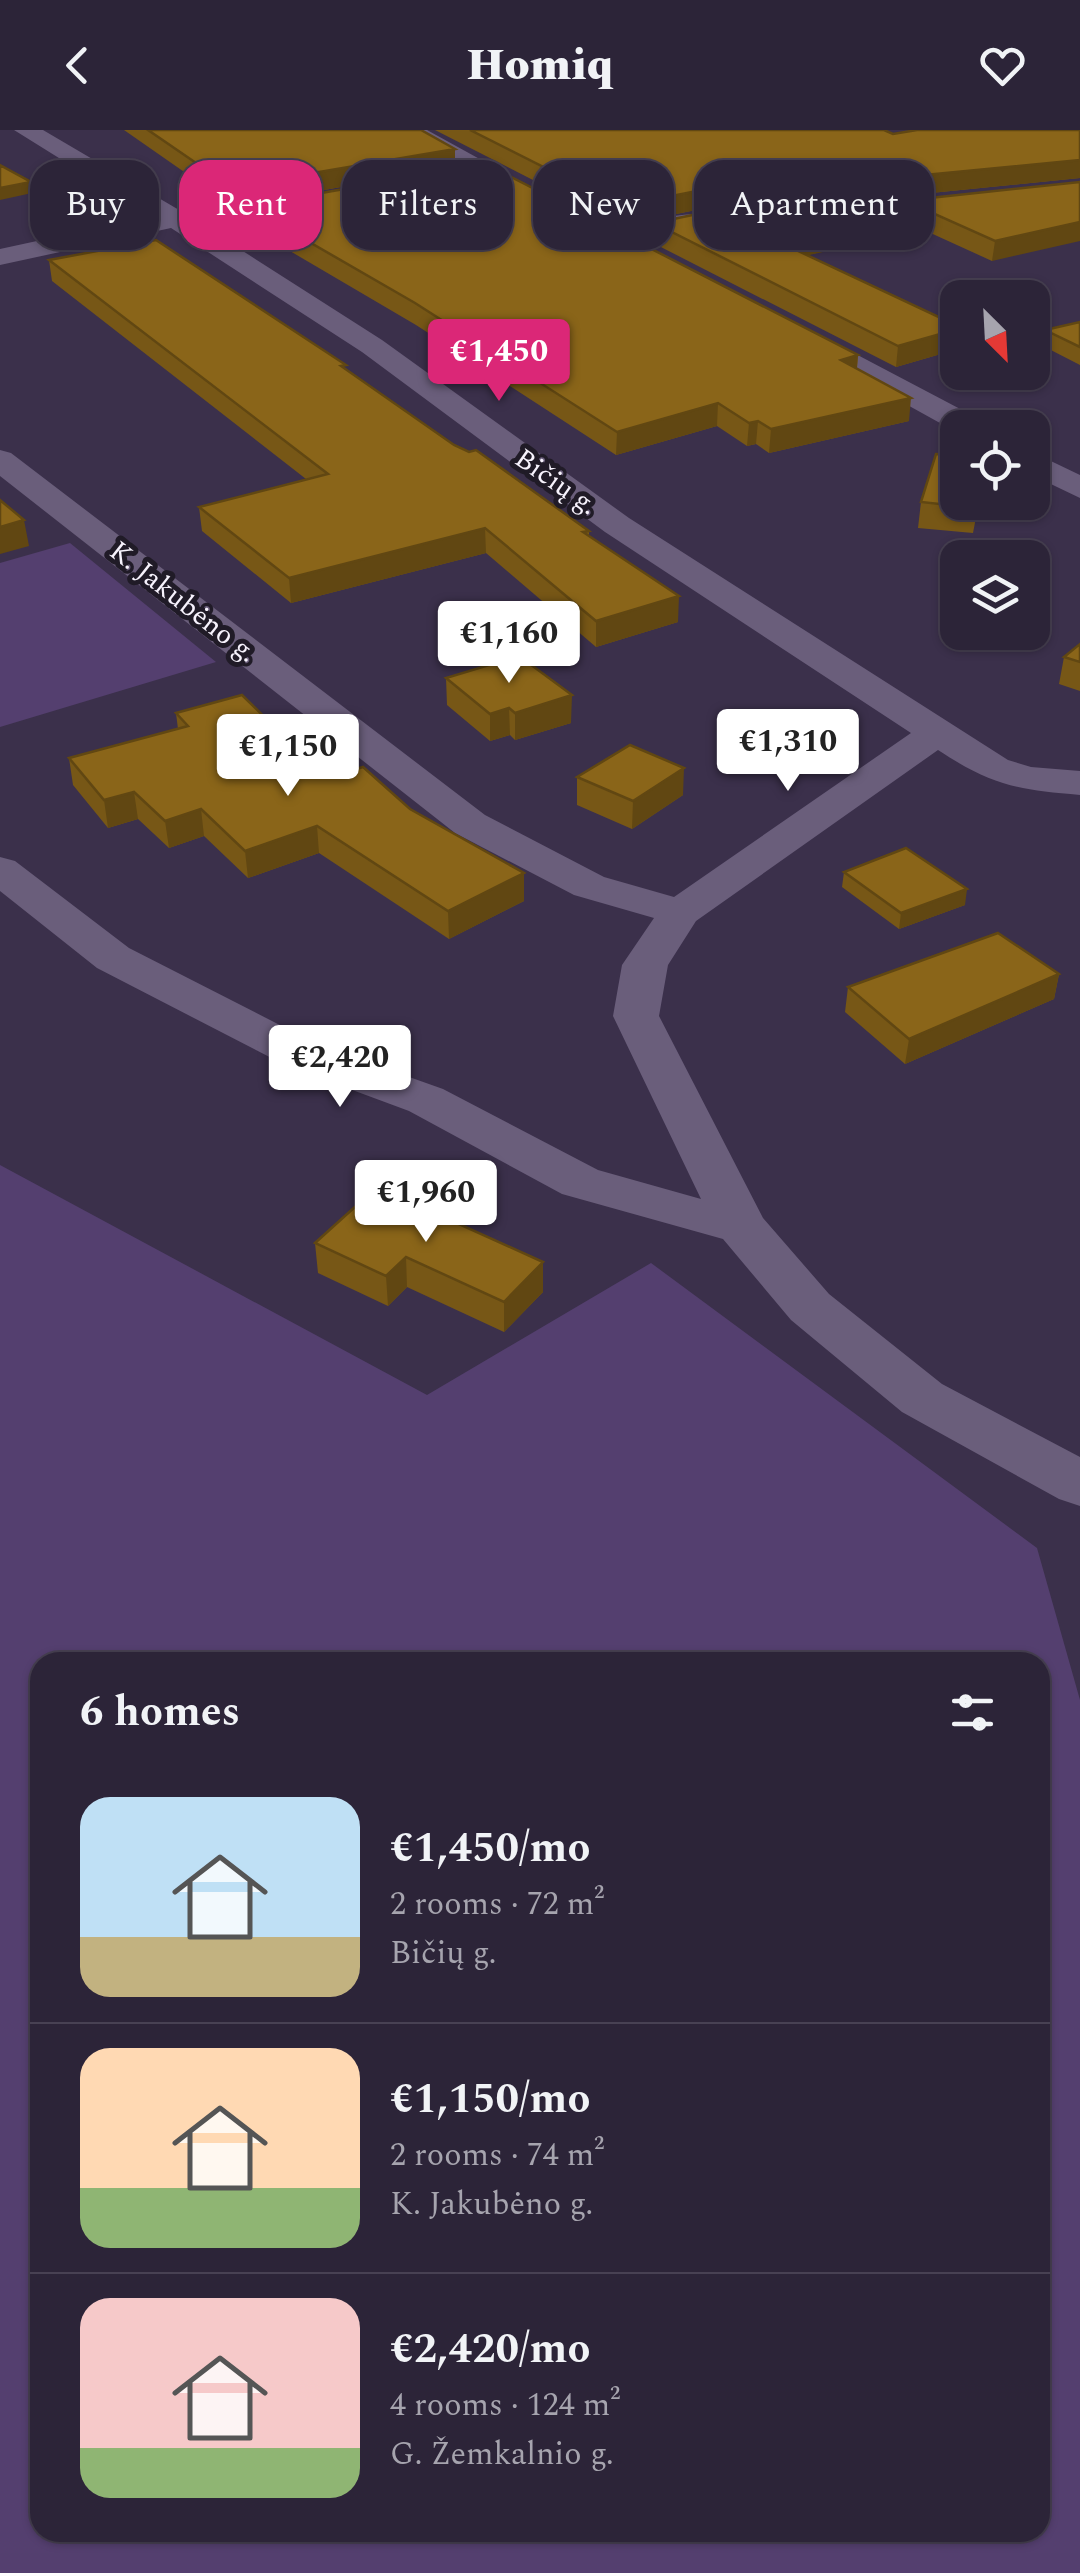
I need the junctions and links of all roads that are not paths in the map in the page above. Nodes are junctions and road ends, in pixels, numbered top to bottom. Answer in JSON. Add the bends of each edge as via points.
{"nodes":[{"id":1,"x":26,"y":130,"type":"edge"},
{"id":2,"x":409,"y":130,"type":"edge"},
{"id":3,"x":463,"y":160,"type":"edge"},
{"id":4,"x":179,"y":221,"type":"edge"},
{"id":5,"x":179,"y":222,"type":"edge"},
{"id":6,"x":224,"y":250,"type":"edge"},
{"id":7,"x":638,"y":250,"type":"edge"},
{"id":8,"x":649,"y":256,"type":"edge"},
{"id":9,"x":0,"y":257,"type":"edge"},
{"id":10,"x":768,"y":317,"type":"edge"},
{"id":11,"x":940,"y":411,"type":"edge"},
{"id":12,"x":0,"y":460,"type":"edge"},
{"id":13,"x":1050,"y":472,"type":"edge"},
{"id":14,"x":1080,"y":488,"type":"edge"},
{"id":15,"x":938,"y":733,"type":"junction"},
{"id":16,"x":1080,"y":783,"type":"edge"},
{"id":17,"x":0,"y":870,"type":"edge"},
{"id":18,"x":680,"y":912,"type":"junction"},
{"id":19,"x":741,"y":1227,"type":"junction"},
{"id":20,"x":1080,"y":1484,"type":"edge"}],
"edges":[{"from":1,"to":4,"type":"street","name":"Bičių g."},
{"from":2,"to":3,"type":"street"},
{"from":5,"to":9,"type":"street"},
{"from":6,"to":15,"type":"street","name":"Bičių g.","via":[[372,346],[689,573]]},
{"from":7,"to":8,"type":"street"},
{"from":10,"to":11,"type":"street"},
{"from":12,"to":18,"type":"street","name":"K. Jakubėno g.","via":[[470,824],[589,886]]},
{"from":13,"to":14,"type":"street"},
{"from":15,"to":16,"type":"street","name":"Bičių g.","via":[[994,769]]},
{"from":15,"to":18,"type":"street"},
{"from":17,"to":19,"type":"street","via":[[113,958],[302,1055],[426,1100],[580,1182]]},
{"from":18,"to":19,"type":"street","via":[[645,965],[636,1016]]},
{"from":19,"to":20,"type":"street","via":[[810,1307],[922,1398]]}]}
